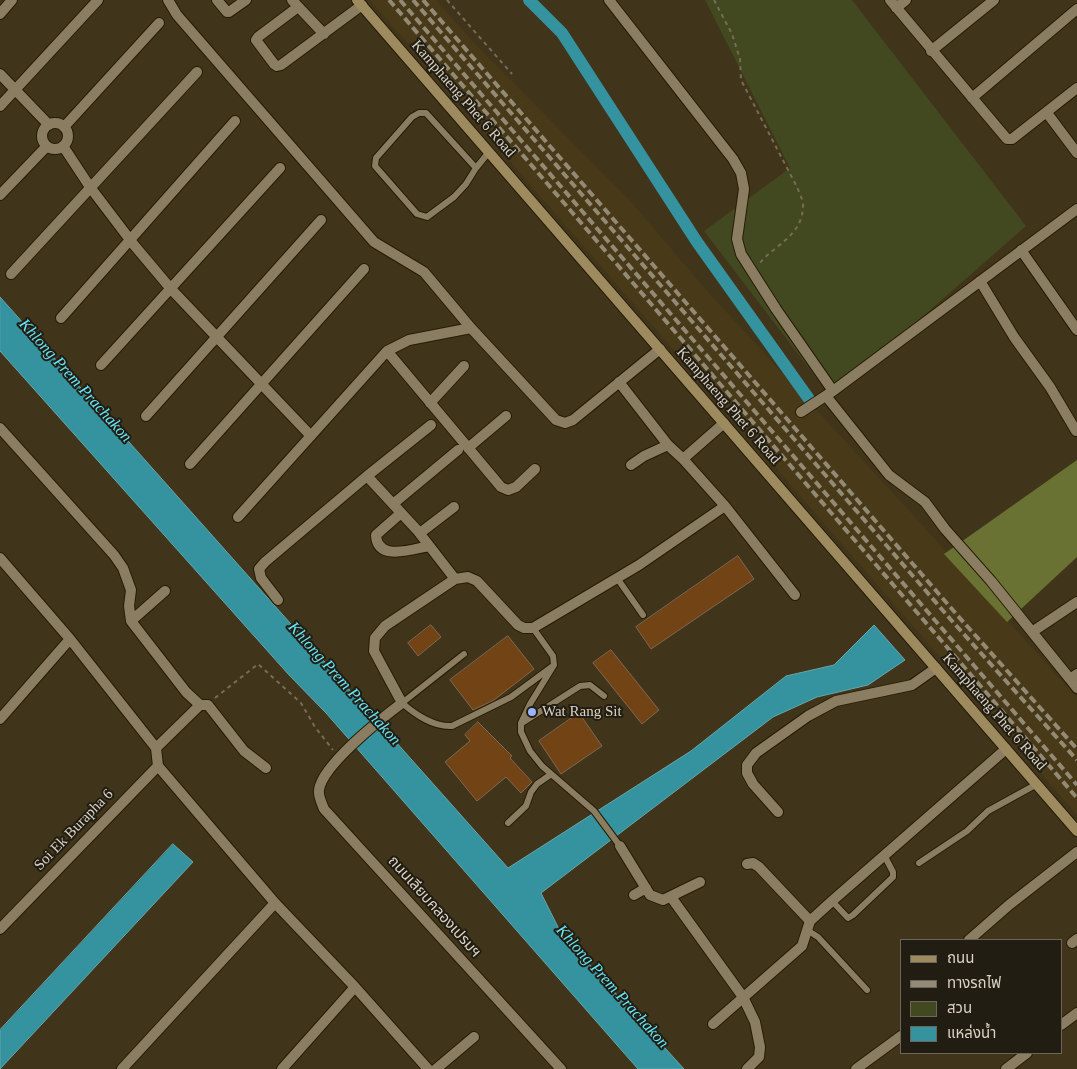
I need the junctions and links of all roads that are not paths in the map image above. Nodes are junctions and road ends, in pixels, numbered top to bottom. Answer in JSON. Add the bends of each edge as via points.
{"nodes":[{"id":1,"x":12,"y":0,"type":"edge"},
{"id":2,"x":98,"y":0,"type":"edge"},
{"id":3,"x":168,"y":0,"type":"edge"},
{"id":4,"x":217,"y":0,"type":"edge"},
{"id":5,"x":246,"y":0,"type":"edge"},
{"id":6,"x":609,"y":0,"type":"edge"},
{"id":7,"x":906,"y":0,"type":"edge"},
{"id":8,"x":994,"y":0,"type":"edge"},
{"id":9,"x":360,"y":3,"type":"edge"},
{"id":10,"x":295,"y":4,"type":"edge"},
{"id":11,"x":893,"y":4,"type":"edge"},
{"id":12,"x":1077,"y":9,"type":"edge"},
{"id":13,"x":0,"y":14,"type":"edge"},
{"id":14,"x":159,"y":23,"type":"dead end"},
{"id":15,"x":324,"y":34,"type":"junction"},
{"id":16,"x":931,"y":51,"type":"junction"},
{"id":17,"x":197,"y":72,"type":"dead end"},
{"id":18,"x":0,"y":74,"type":"edge"},
{"id":19,"x":1077,"y":88,"type":"edge"},
{"id":20,"x":15,"y":90,"type":"junction"},
{"id":21,"x":972,"y":98,"type":"junction"},
{"id":22,"x":0,"y":106,"type":"edge"},
{"id":23,"x":1047,"y":113,"type":"junction"},
{"id":24,"x":235,"y":121,"type":"dead end"},
{"id":25,"x":49,"y":125,"type":"junction"},
{"id":26,"x":64,"y":127,"type":"junction"},
{"id":27,"x":47,"y":146,"type":"junction"},
{"id":28,"x":63,"y":146,"type":"junction"},
{"id":29,"x":489,"y":152,"type":"junction"},
{"id":30,"x":1077,"y":153,"type":"edge"},
{"id":31,"x":280,"y":168,"type":"dead end"},
{"id":32,"x":476,"y":168,"type":"junction"},
{"id":33,"x":90,"y":187,"type":"junction"},
{"id":34,"x":0,"y":195,"type":"edge"},
{"id":35,"x":1077,"y":209,"type":"edge"},
{"id":36,"x":321,"y":220,"type":"dead end"},
{"id":37,"x":131,"y":240,"type":"junction"},
{"id":38,"x":1022,"y":250,"type":"junction"},
{"id":39,"x":364,"y":269,"type":"dead end"},
{"id":40,"x":11,"y":274,"type":"dead end"},
{"id":41,"x":980,"y":281,"type":"junction"},
{"id":42,"x":171,"y":288,"type":"junction"},
{"id":43,"x":61,"y":318,"type":"dead end"},
{"id":44,"x":471,"y":328,"type":"junction"},
{"id":45,"x":1077,"y":330,"type":"edge"},
{"id":46,"x":217,"y":337,"type":"junction"},
{"id":47,"x":660,"y":349,"type":"junction"},
{"id":48,"x":387,"y":352,"type":"junction"},
{"id":49,"x":101,"y":365,"type":"dead end"},
{"id":50,"x":464,"y":366,"type":"dead end"},
{"id":51,"x":619,"y":382,"type":"junction"},
{"id":52,"x":261,"y":384,"type":"junction"},
{"id":53,"x":830,"y":393,"type":"junction"},
{"id":54,"x":430,"y":403,"type":"junction"},
{"id":55,"x":801,"y":412,"type":"dead end"},
{"id":56,"x":146,"y":416,"type":"dead end"},
{"id":57,"x":506,"y":416,"type":"dead end"},
{"id":58,"x":724,"y":424,"type":"junction"},
{"id":59,"x":431,"y":425,"type":"dead end"},
{"id":60,"x":0,"y":428,"type":"edge"},
{"id":61,"x":1076,"y":431,"type":"edge"},
{"id":62,"x":311,"y":436,"type":"junction"},
{"id":63,"x":668,"y":445,"type":"junction"},
{"id":64,"x":463,"y":449,"type":"junction"},
{"id":65,"x":682,"y":459,"type":"junction"},
{"id":66,"x":190,"y":464,"type":"dead end"},
{"id":67,"x":631,"y":465,"type":"dead end"},
{"id":68,"x":535,"y":469,"type":"dead end"},
{"id":69,"x":367,"y":476,"type":"junction"},
{"id":70,"x":393,"y":504,"type":"junction"},
{"id":71,"x":725,"y":506,"type":"junction"},
{"id":72,"x":454,"y":507,"type":"dead end"},
{"id":73,"x":401,"y":513,"type":"junction"},
{"id":74,"x":238,"y":517,"type":"dead end"},
{"id":75,"x":420,"y":533,"type":"junction"},
{"id":76,"x":429,"y":546,"type":"junction"},
{"id":77,"x":1,"y":559,"type":"edge"},
{"id":78,"x":617,"y":578,"type":"junction"},
{"id":79,"x":455,"y":580,"type":"junction"},
{"id":80,"x":165,"y":591,"type":"dead end"},
{"id":81,"x":795,"y":595,"type":"dead end"},
{"id":82,"x":278,"y":600,"type":"dead end"},
{"id":83,"x":1077,"y":602,"type":"edge"},
{"id":84,"x":643,"y":615,"type":"dead end"},
{"id":85,"x":131,"y":620,"type":"junction"},
{"id":86,"x":533,"y":628,"type":"junction"},
{"id":87,"x":1032,"y":632,"type":"junction"},
{"id":88,"x":70,"y":639,"type":"junction"},
{"id":89,"x":464,"y":654,"type":"dead end"},
{"id":90,"x":554,"y":665,"type":"junction"},
{"id":91,"x":936,"y":668,"type":"junction"},
{"id":92,"x":1073,"y":677,"type":"edge"},
{"id":93,"x":1077,"y":688,"type":"edge"},
{"id":94,"x":604,"y":696,"type":"dead end"},
{"id":95,"x":402,"y":703,"type":"junction"},
{"id":96,"x":204,"y":705,"type":"junction"},
{"id":97,"x":0,"y":719,"type":"edge"},
{"id":98,"x":521,"y":724,"type":"junction"},
{"id":99,"x":156,"y":748,"type":"junction"},
{"id":100,"x":1006,"y":750,"type":"junction"},
{"id":101,"x":158,"y":766,"type":"junction"},
{"id":102,"x":266,"y":768,"type":"dead end"},
{"id":103,"x":550,"y":775,"type":"junction"},
{"id":104,"x":1037,"y":784,"type":"junction"},
{"id":105,"x":778,"y":812,"type":"dead end"},
{"id":106,"x":508,"y":823,"type":"dead end"},
{"id":107,"x":1077,"y":831,"type":"edge"},
{"id":108,"x":620,"y":846,"type":"joint"},
{"id":109,"x":1077,"y":852,"type":"edge"},
{"id":110,"x":884,"y":855,"type":"junction"},
{"id":111,"x":919,"y":863,"type":"dead end"},
{"id":112,"x":748,"y":864,"type":"dead end"},
{"id":113,"x":700,"y":882,"type":"dead end"},
{"id":114,"x":646,"y":888,"type":"junction"},
{"id":115,"x":634,"y":895,"type":"dead end"},
{"id":116,"x":671,"y":896,"type":"junction"},
{"id":117,"x":832,"y":900,"type":"junction"},
{"id":118,"x":275,"y":903,"type":"junction"},
{"id":119,"x":809,"y":926,"type":"junction"},
{"id":120,"x":0,"y":929,"type":"edge"},
{"id":121,"x":970,"y":939,"type":"edge"},
{"id":122,"x":355,"y":987,"type":"junction"},
{"id":123,"x":867,"y":990,"type":"dead end"},
{"id":124,"x":743,"y":998,"type":"junction"},
{"id":125,"x":1077,"y":1013,"type":"edge"},
{"id":126,"x":714,"y":1024,"type":"dead end"},
{"id":127,"x":1062,"y":1024,"type":"edge"},
{"id":128,"x":474,"y":1037,"type":"dead end"},
{"id":129,"x":900,"y":1037,"type":"edge"},
{"id":130,"x":1026,"y":1054,"type":"edge"},
{"id":131,"x":122,"y":1069,"type":"edge"},
{"id":132,"x":282,"y":1069,"type":"edge"},
{"id":133,"x":428,"y":1069,"type":"edge"},
{"id":134,"x":436,"y":1069,"type":"edge"},
{"id":135,"x":561,"y":1069,"type":"edge"},
{"id":136,"x":747,"y":1069,"type":"edge"},
{"id":137,"x":856,"y":1069,"type":"edge"},
{"id":138,"x":1006,"y":1069,"type":"edge"}],
"edges":[{"from":1,"to":13,"type":"street"},
{"from":2,"to":20,"type":"street"},
{"from":3,"to":44,"type":"street","via":[[374,242],[424,272]]},
{"from":4,"to":5,"type":"street","via":[[229,12]]},
{"from":6,"to":53,"type":"street","via":[[741,173],[744,189],[738,239],[741,254]]},
{"from":7,"to":11,"type":"street"},
{"from":8,"to":16,"type":"street"},
{"from":9,"to":15,"type":"street"},
{"from":9,"to":29,"type":"main road","name":"Kamphaeng Phet 6 Road"},
{"from":10,"to":15,"type":"street"},
{"from":10,"to":15,"type":"street","via":[[256,40],[274,64],[281,65]]},
{"from":11,"to":16,"type":"street"},
{"from":12,"to":21,"type":"street"},
{"from":14,"to":26,"type":"street"},
{"from":16,"to":21,"type":"street"},
{"from":17,"to":33,"type":"street"},
{"from":18,"to":20,"type":"street"},
{"from":19,"to":23,"type":"street"},
{"from":20,"to":22,"type":"street"},
{"from":20,"to":25,"type":"street"},
{"from":21,"to":23,"type":"street","via":[[1007,139],[1012,139]]},
{"from":23,"to":30,"type":"street"},
{"from":24,"to":37,"type":"street"},
{"from":25,"to":26,"type":"street","via":[[57,123]]},
{"from":25,"to":27,"type":"street","via":[[42,135]]},
{"from":26,"to":28,"type":"street","via":[[68,135]]},
{"from":27,"to":28,"type":"street","via":[[55,149]]},
{"from":27,"to":34,"type":"street"},
{"from":28,"to":33,"type":"street"},
{"from":29,"to":32,"type":"lane"},
{"from":29,"to":47,"type":"main road","name":"Kamphaeng Phet 6 Road"},
{"from":31,"to":42,"type":"street"},
{"from":32,"to":32,"type":"lane","via":[[426,113],[412,117],[375,162],[418,214],[427,217],[454,197]]},
{"from":33,"to":37,"type":"street"},
{"from":33,"to":40,"type":"street"},
{"from":35,"to":38,"type":"street"},
{"from":36,"to":46,"type":"street"},
{"from":37,"to":42,"type":"street"},
{"from":37,"to":43,"type":"street"},
{"from":38,"to":41,"type":"street"},
{"from":38,"to":45,"type":"street"},
{"from":39,"to":52,"type":"street"},
{"from":41,"to":53,"type":"street"},
{"from":41,"to":61,"type":"street"},
{"from":42,"to":46,"type":"street"},
{"from":42,"to":49,"type":"street"},
{"from":44,"to":48,"type":"street","via":[[409,340]]},
{"from":44,"to":51,"type":"street","via":[[556,420],[565,423],[573,420]]},
{"from":46,"to":52,"type":"street"},
{"from":46,"to":56,"type":"street"},
{"from":47,"to":51,"type":"street"},
{"from":47,"to":58,"type":"main road","name":"Kamphaeng Phet 6 Road"},
{"from":48,"to":54,"type":"street"},
{"from":48,"to":62,"type":"street"},
{"from":50,"to":54,"type":"street"},
{"from":51,"to":63,"type":"street"},
{"from":52,"to":62,"type":"street"},
{"from":52,"to":66,"type":"street"},
{"from":53,"to":55,"type":"street"},
{"from":53,"to":87,"type":"street","via":[[889,475],[925,502]]},
{"from":54,"to":64,"type":"street"},
{"from":57,"to":64,"type":"street"},
{"from":58,"to":65,"type":"street"},
{"from":58,"to":91,"type":"main road","name":"Kamphaeng Phet 6 Road"},
{"from":59,"to":69,"type":"street"},
{"from":60,"to":85,"type":"street","via":[[123,568],[131,590]]},
{"from":62,"to":74,"type":"street"},
{"from":63,"to":65,"type":"street"},
{"from":63,"to":67,"type":"street"},
{"from":64,"to":68,"type":"street","via":[[508,490],[516,487]]},
{"from":64,"to":70,"type":"street"},
{"from":65,"to":71,"type":"street"},
{"from":69,"to":70,"type":"street"},
{"from":69,"to":82,"type":"street","via":[[259,569],[261,578]]},
{"from":70,"to":73,"type":"street"},
{"from":71,"to":78,"type":"street"},
{"from":71,"to":81,"type":"street"},
{"from":72,"to":75,"type":"street"},
{"from":73,"to":75,"type":"street"},
{"from":73,"to":76,"type":"street","via":[[376,535],[380,547],[390,552]]},
{"from":75,"to":76,"type":"street"},
{"from":76,"to":79,"type":"street"},
{"from":77,"to":88,"type":"street"},
{"from":78,"to":84,"type":"lane"},
{"from":78,"to":86,"type":"street"},
{"from":79,"to":86,"type":"street","via":[[468,577],[477,581],[518,625]]},
{"from":79,"to":95,"type":"street","via":[[385,626],[375,638],[374,651]]},
{"from":80,"to":85,"type":"street"},
{"from":83,"to":87,"type":"street"},
{"from":85,"to":96,"type":"street","via":[[186,692]]},
{"from":86,"to":90,"type":"lane","via":[[553,656]]},
{"from":87,"to":92,"type":"street"},
{"from":88,"to":97,"type":"street"},
{"from":88,"to":99,"type":"street"},
{"from":89,"to":95,"type":"lane"},
{"from":90,"to":95,"type":"lane","via":[[511,697],[452,726],[443,726],[416,715]]},
{"from":90,"to":98,"type":"lane"},
{"from":91,"to":100,"type":"main road","name":"Kamphaeng Phet 6 Road"},
{"from":91,"to":105,"type":"street","via":[[912,684],[836,701],[756,752],[747,764],[747,772],[753,784]]},
{"from":92,"to":93,"type":"street"},
{"from":94,"to":98,"type":"lane","via":[[590,685],[580,686]]},
{"from":95,"to":135,"type":"street","name":"ถนนเลียบคลองเปรมฯ","via":[[343,753],[322,781],[318,792],[324,809]]},
{"from":96,"to":99,"type":"street"},
{"from":96,"to":102,"type":"street","via":[[244,751]]},
{"from":98,"to":103,"type":"lane","via":[[521,732],[530,750]]},
{"from":99,"to":101,"type":"street"},
{"from":100,"to":104,"type":"main road","name":"Kamphaeng Phet 6 Road"},
{"from":100,"to":110,"type":"street"},
{"from":101,"to":118,"type":"street"},
{"from":101,"to":120,"type":"street","name":"Soi Ek Burapha 6"},
{"from":103,"to":106,"type":"lane","via":[[537,784],[526,806]]},
{"from":103,"to":108,"type":"lane","via":[[594,811]]},
{"from":104,"to":107,"type":"main road","name":"Kamphaeng Phet 6 Road"},
{"from":104,"to":111,"type":"lane","via":[[988,811],[966,831]]},
{"from":108,"to":114,"type":"street"},
{"from":109,"to":121,"type":"street"},
{"from":110,"to":117,"type":"street"},
{"from":110,"to":117,"type":"lane","via":[[893,877],[853,915],[848,918]]},
{"from":112,"to":119,"type":"street","via":[[759,867]]},
{"from":113,"to":116,"type":"street"},
{"from":114,"to":115,"type":"street"},
{"from":114,"to":116,"type":"street","via":[[656,898],[663,900]]},
{"from":116,"to":124,"type":"street"},
{"from":117,"to":119,"type":"street"},
{"from":118,"to":122,"type":"street"},
{"from":118,"to":131,"type":"street"},
{"from":119,"to":123,"type":"lane"},
{"from":119,"to":124,"type":"street","via":[[802,946]]},
{"from":122,"to":132,"type":"street"},
{"from":122,"to":133,"type":"street"},
{"from":124,"to":126,"type":"street"},
{"from":124,"to":136,"type":"street","via":[[755,1022],[760,1047],[759,1057]]},
{"from":125,"to":127,"type":"street"},
{"from":128,"to":134,"type":"street"},
{"from":129,"to":137,"type":"street"},
{"from":130,"to":138,"type":"street"}]}
